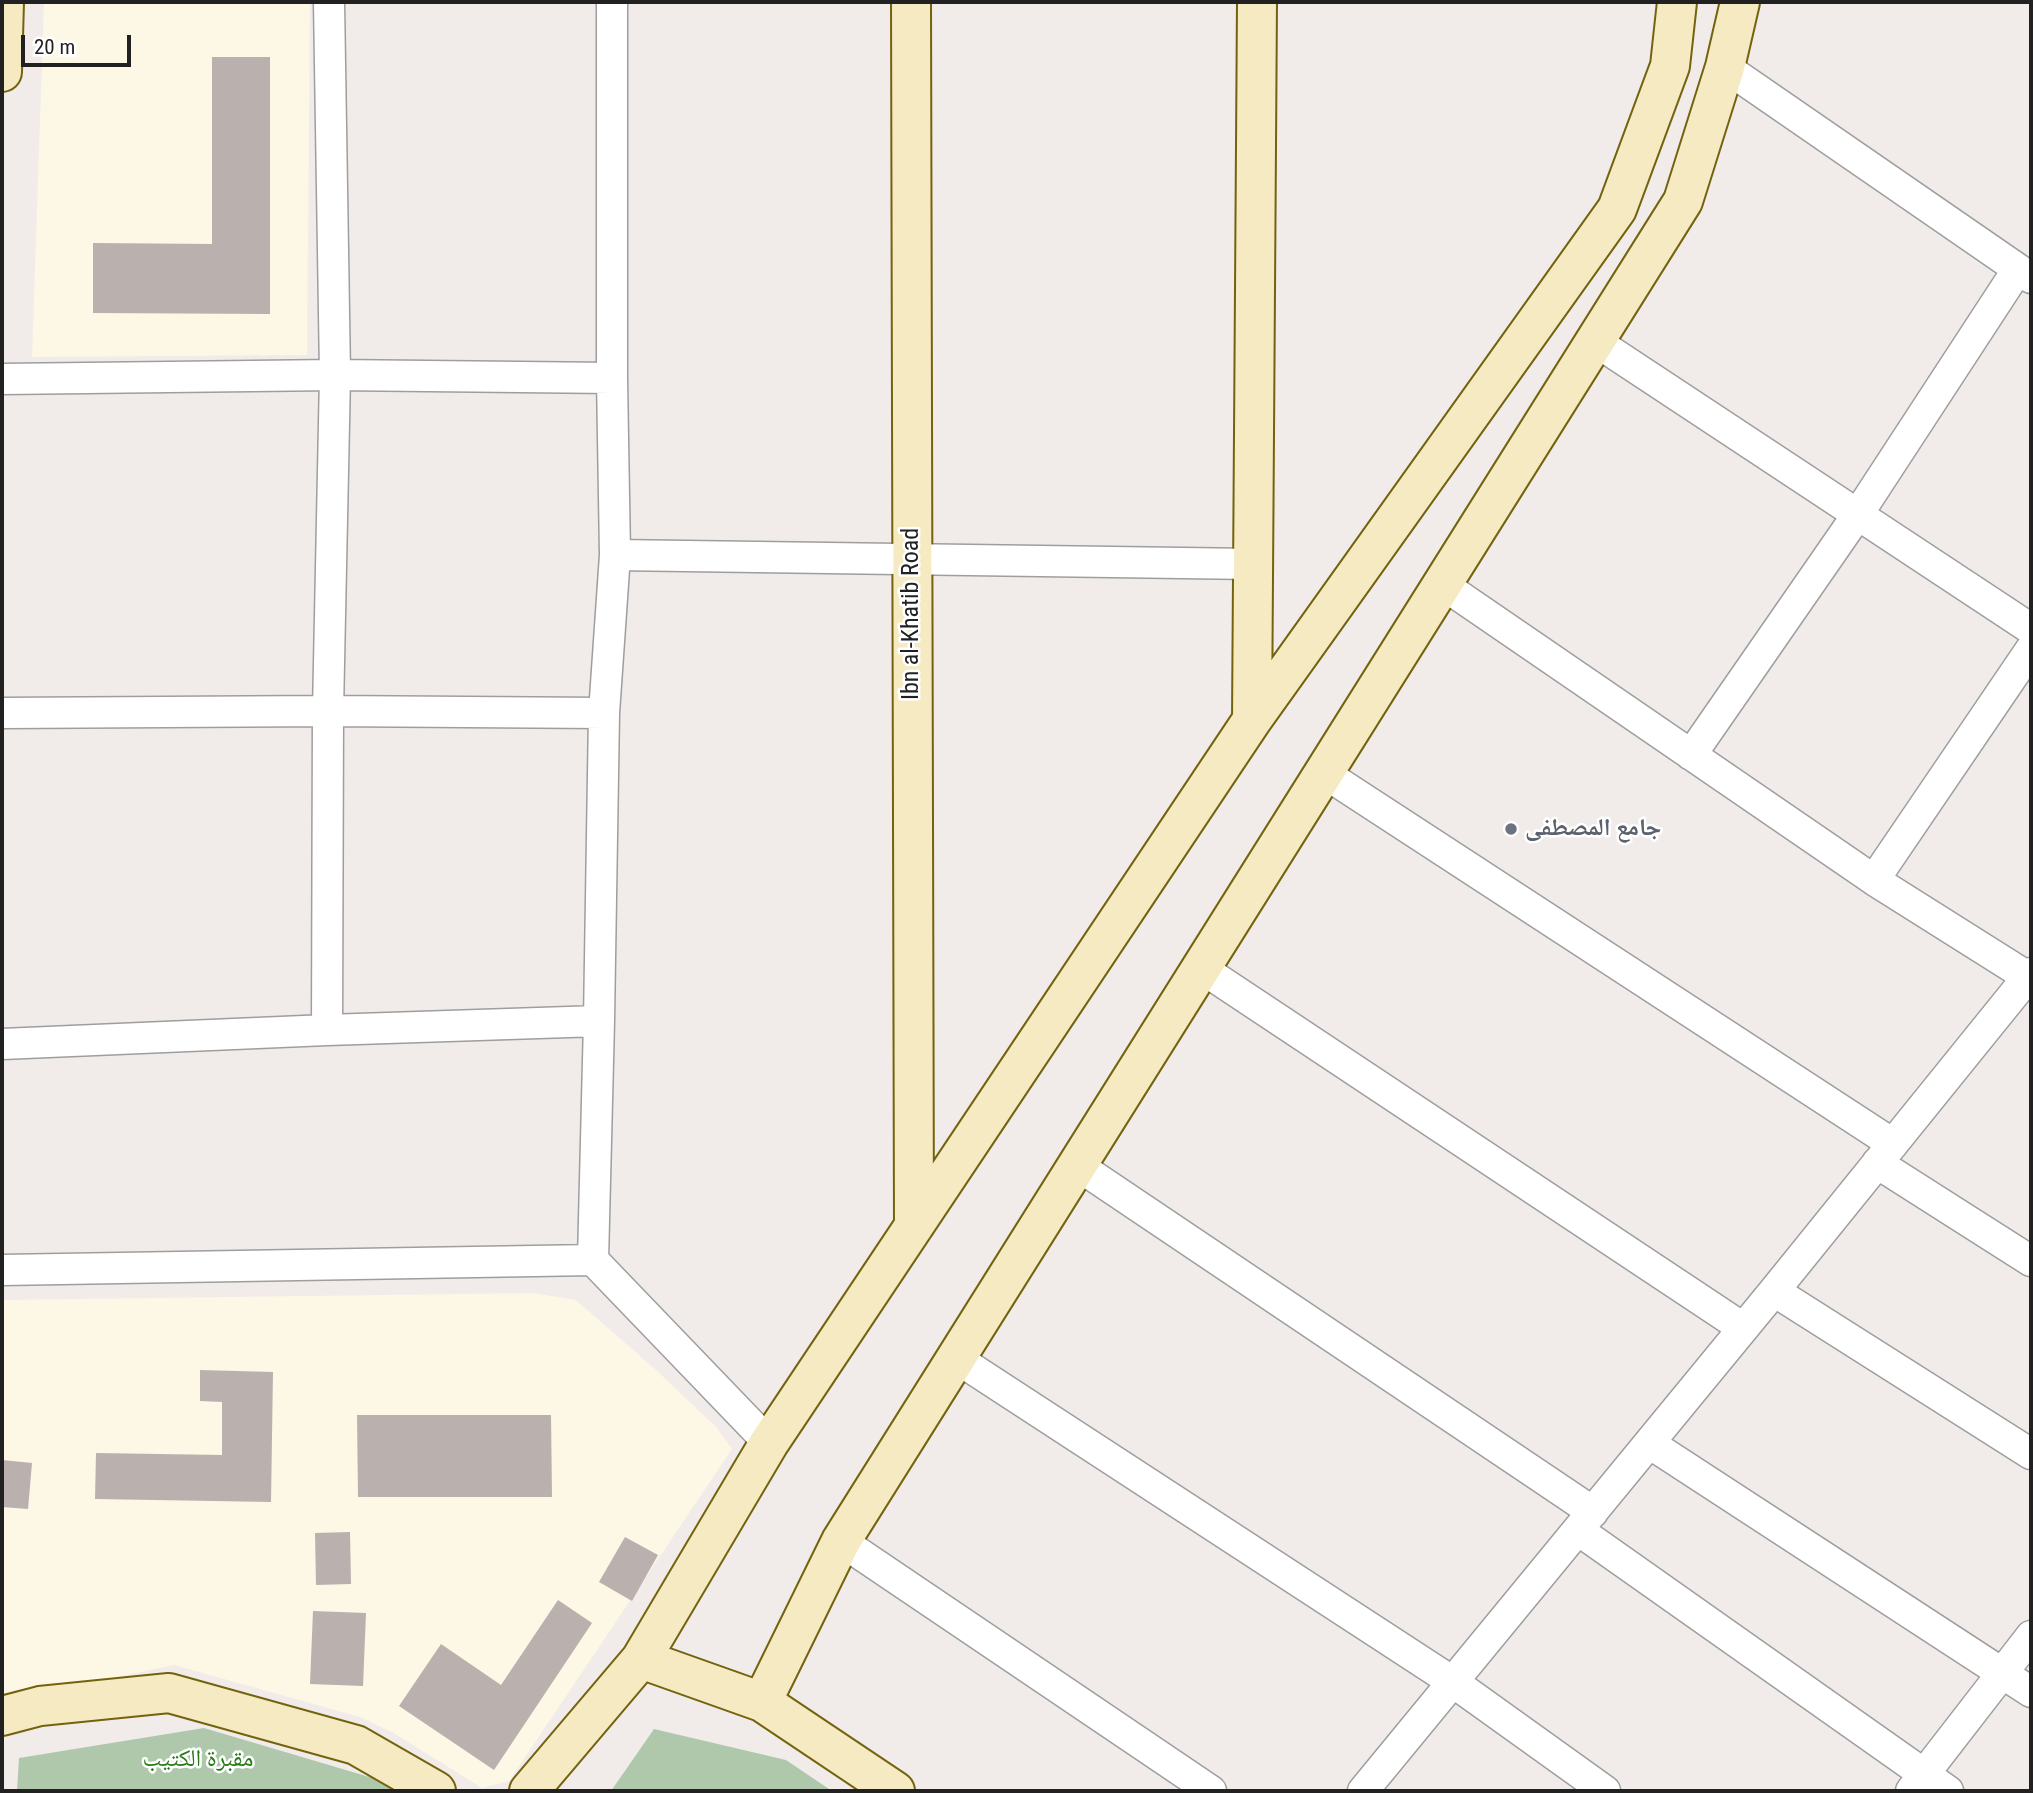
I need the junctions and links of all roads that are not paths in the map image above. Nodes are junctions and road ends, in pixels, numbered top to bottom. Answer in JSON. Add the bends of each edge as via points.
{"nodes":[{"id":1,"x":4,"y":2,"type":"edge"},
{"id":2,"x":329,"y":2,"type":"edge"},
{"id":3,"x":612,"y":2,"type":"edge"},
{"id":4,"x":911,"y":2,"type":"edge"},
{"id":5,"x":1257,"y":2,"type":"edge"},
{"id":6,"x":1677,"y":2,"type":"edge"},
{"id":7,"x":1740,"y":2,"type":"edge"},
{"id":8,"x":1725,"y":67,"type":"junction"},
{"id":9,"x":2,"y":72,"type":"edge"},
{"id":10,"x":2025,"y":273,"type":"edge"},
{"id":11,"x":1595,"y":341,"type":"junction"},
{"id":12,"x":335,"y":375,"type":"junction"},
{"id":13,"x":612,"y":378,"type":"junction"},
{"id":14,"x":2,"y":379,"type":"edge"},
{"id":15,"x":1858,"y":514,"type":"junction"},
{"id":16,"x":615,"y":555,"type":"junction"},
{"id":17,"x":911,"y":558,"type":"junction"},
{"id":18,"x":1253,"y":564,"type":"junction"},
{"id":19,"x":1442,"y":584,"type":"junction"},
{"id":20,"x":2031,"y":629,"type":"edge"},
{"id":21,"x":2031,"y":649,"type":"edge"},
{"id":22,"x":328,"y":711,"type":"junction"},
{"id":23,"x":2,"y":713,"type":"edge"},
{"id":24,"x":604,"y":713,"type":"junction"},
{"id":25,"x":1252,"y":720,"type":"junction"},
{"id":26,"x":1691,"y":755,"type":"junction"},
{"id":27,"x":1324,"y":773,"type":"junction"},
{"id":28,"x":1874,"y":880,"type":"junction"},
{"id":29,"x":1201,"y":968,"type":"junction"},
{"id":30,"x":2026,"y":986,"type":"edge"},
{"id":31,"x":599,"y":1021,"type":"junction"},
{"id":32,"x":327,"y":1030,"type":"junction"},
{"id":33,"x":2,"y":1044,"type":"edge"},
{"id":34,"x":1885,"y":1154,"type":"junction"},
{"id":35,"x":1077,"y":1165,"type":"junction"},
{"id":36,"x":914,"y":1226,"type":"junction"},
{"id":37,"x":593,"y":1261,"type":"junction"},
{"id":38,"x":2031,"y":1261,"type":"edge"},
{"id":39,"x":2,"y":1270,"type":"edge"},
{"id":40,"x":1774,"y":1291,"type":"junction"},
{"id":41,"x":1743,"y":1328,"type":"junction"},
{"id":42,"x":956,"y":1358,"type":"junction"},
{"id":43,"x":769,"y":1443,"type":"junction"},
{"id":44,"x":1649,"y":1443,"type":"junction"},
{"id":45,"x":2031,"y":1454,"type":"edge"},
{"id":46,"x":1585,"y":1521,"type":"junction"},
{"id":47,"x":841,"y":1541,"type":"junction"},
{"id":48,"x":2031,"y":1636,"type":"edge"},
{"id":49,"x":641,"y":1659,"type":"junction"},
{"id":50,"x":2002,"y":1674,"type":"junction"},
{"id":51,"x":1453,"y":1682,"type":"junction"},
{"id":52,"x":2031,"y":1692,"type":"edge"},
{"id":53,"x":762,"y":1702,"type":"junction"},
{"id":54,"x":2,"y":1716,"type":"edge"},
{"id":55,"x":1928,"y":1785,"type":"edge"},
{"id":56,"x":436,"y":1791,"type":"edge"},
{"id":57,"x":529,"y":1791,"type":"edge"},
{"id":58,"x":895,"y":1791,"type":"edge"},
{"id":59,"x":1211,"y":1791,"type":"edge"},
{"id":60,"x":1363,"y":1791,"type":"edge"},
{"id":61,"x":1605,"y":1791,"type":"edge"}],
"edges":[{"from":1,"to":9,"type":"main road"},
{"from":2,"to":12,"type":"street"},
{"from":3,"to":13,"type":"street"},
{"from":4,"to":17,"type":"main road","name":"Ibn al-Khatib Road"},
{"from":5,"to":18,"type":"main road"},
{"from":6,"to":25,"type":"main road","via":[[1670,66],[1617,209]]},
{"from":7,"to":8,"type":"main road"},
{"from":8,"to":10,"type":"street"},
{"from":8,"to":11,"type":"main road","via":[[1683,201]]},
{"from":10,"to":15,"type":"street"},
{"from":11,"to":15,"type":"street"},
{"from":11,"to":19,"type":"main road"},
{"from":12,"to":13,"type":"street"},
{"from":12,"to":14,"type":"street"},
{"from":12,"to":22,"type":"street"},
{"from":13,"to":16,"type":"street"},
{"from":15,"to":20,"type":"street"},
{"from":15,"to":26,"type":"street"},
{"from":16,"to":17,"type":"street"},
{"from":16,"to":24,"type":"street"},
{"from":17,"to":18,"type":"street"},
{"from":17,"to":36,"type":"main road","name":"Ibn al-Khatib Road"},
{"from":18,"to":25,"type":"main road"},
{"from":19,"to":26,"type":"street"},
{"from":19,"to":27,"type":"main road"},
{"from":21,"to":28,"type":"street"},
{"from":22,"to":23,"type":"street"},
{"from":22,"to":24,"type":"street"},
{"from":22,"to":32,"type":"street"},
{"from":24,"to":31,"type":"street"},
{"from":25,"to":36,"type":"main road"},
{"from":26,"to":28,"type":"street"},
{"from":27,"to":29,"type":"main road"},
{"from":27,"to":34,"type":"street"},
{"from":28,"to":30,"type":"street"},
{"from":29,"to":35,"type":"main road"},
{"from":29,"to":41,"type":"street"},
{"from":30,"to":34,"type":"street"},
{"from":31,"to":32,"type":"street"},
{"from":31,"to":37,"type":"street"},
{"from":32,"to":33,"type":"street"},
{"from":34,"to":38,"type":"street"},
{"from":34,"to":40,"type":"street"},
{"from":35,"to":42,"type":"main road"},
{"from":35,"to":46,"type":"street"},
{"from":36,"to":43,"type":"main road"},
{"from":37,"to":39,"type":"street"},
{"from":37,"to":43,"type":"street"},
{"from":40,"to":41,"type":"street"},
{"from":40,"to":45,"type":"street"},
{"from":41,"to":44,"type":"street"},
{"from":42,"to":47,"type":"main road"},
{"from":42,"to":51,"type":"street"},
{"from":43,"to":49,"type":"main road"},
{"from":44,"to":46,"type":"street"},
{"from":44,"to":50,"type":"street"},
{"from":46,"to":51,"type":"street"},
{"from":46,"to":55,"type":"street"},
{"from":47,"to":53,"type":"main road"},
{"from":47,"to":59,"type":"street"},
{"from":48,"to":50,"type":"street"},
{"from":49,"to":53,"type":"main road"},
{"from":49,"to":57,"type":"main road"},
{"from":50,"to":52,"type":"street"},
{"from":50,"to":55,"type":"street"},
{"from":51,"to":60,"type":"street"},
{"from":51,"to":61,"type":"street"},
{"from":53,"to":58,"type":"main road"},
{"from":54,"to":56,"type":"main road","via":[[40,1706],[169,1693],[356,1745]]}]}
